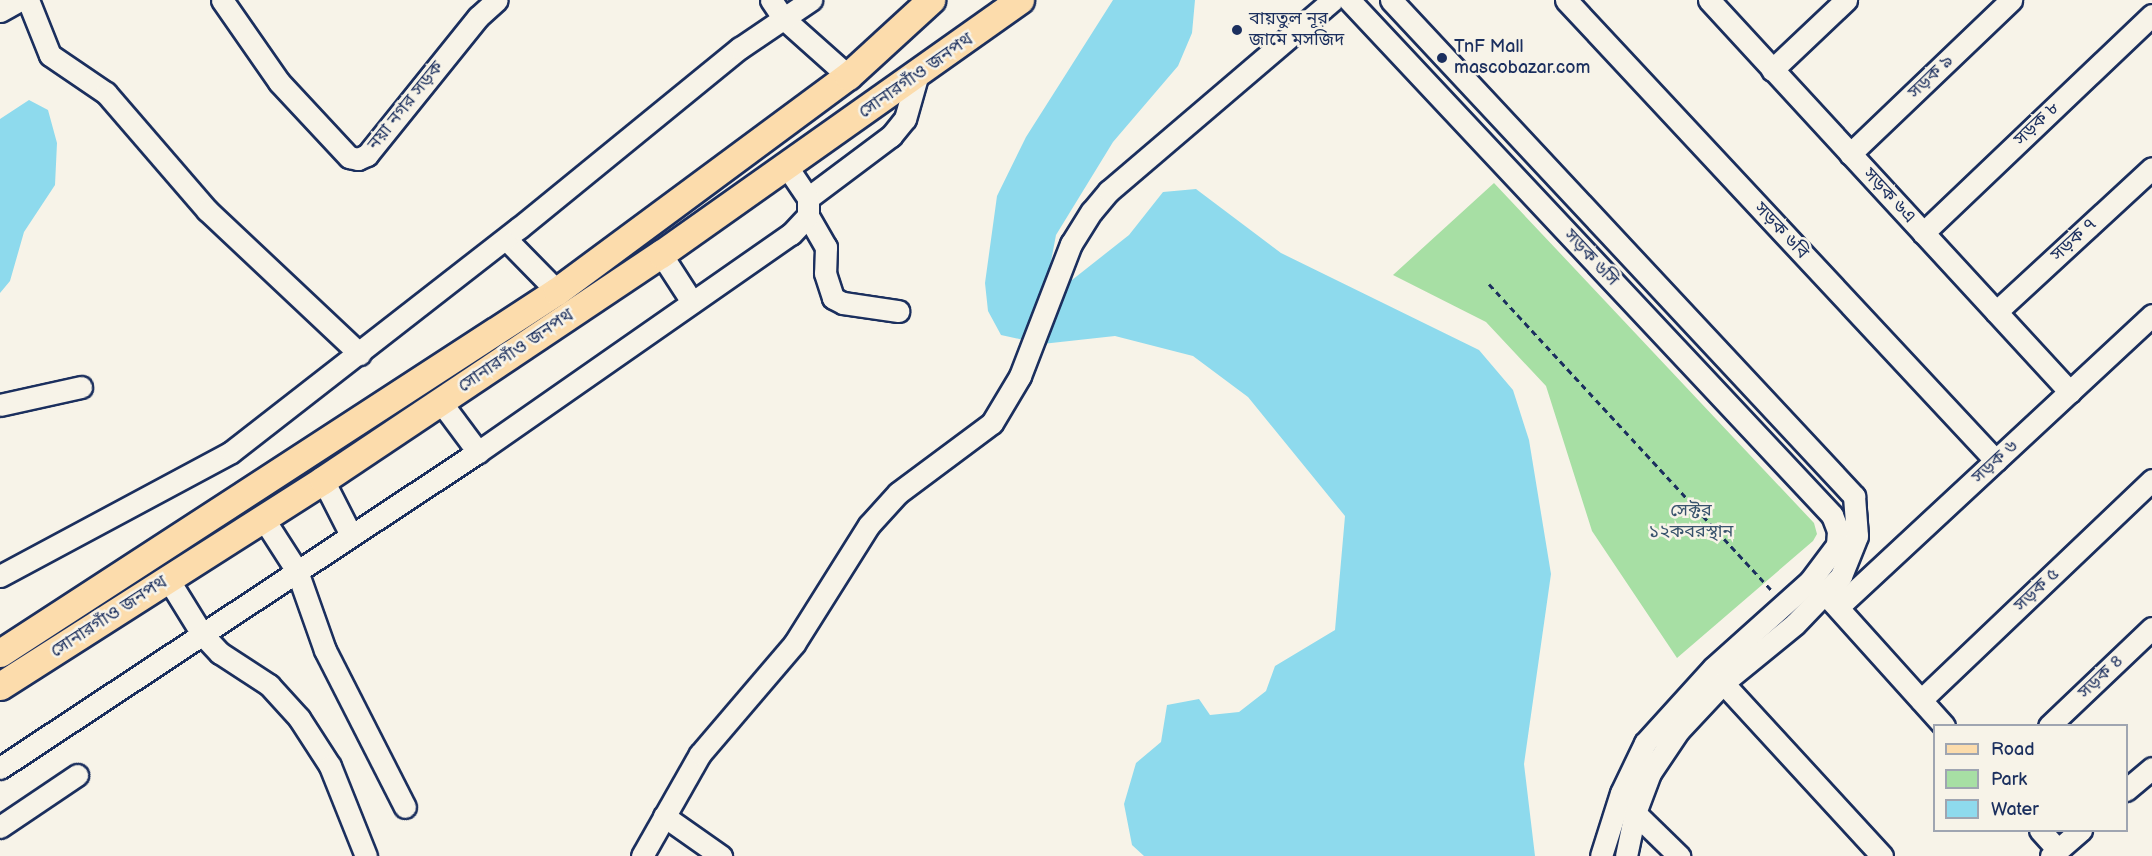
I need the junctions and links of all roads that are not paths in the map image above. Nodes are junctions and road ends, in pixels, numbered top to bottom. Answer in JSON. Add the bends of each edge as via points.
{"nodes":[{"id":1,"x":20,"y":0,"type":"edge"},
{"id":2,"x":28,"y":0,"type":"edge"},
{"id":3,"x":222,"y":0,"type":"edge"},
{"id":4,"x":497,"y":0,"type":"edge"},
{"id":5,"x":771,"y":0,"type":"edge"},
{"id":6,"x":811,"y":0,"type":"edge"},
{"id":7,"x":931,"y":0,"type":"edge"},
{"id":8,"x":1020,"y":0,"type":"edge"},
{"id":9,"x":1333,"y":0,"type":"edge"},
{"id":10,"x":1349,"y":0,"type":"edge"},
{"id":11,"x":1391,"y":0,"type":"edge"},
{"id":12,"x":1566,"y":0,"type":"edge"},
{"id":13,"x":1709,"y":0,"type":"edge"},
{"id":14,"x":1846,"y":0,"type":"edge"},
{"id":15,"x":2011,"y":0,"type":"edge"},
{"id":16,"x":990,"y":9,"type":"edge"},
{"id":17,"x":0,"y":11,"type":"edge"},
{"id":18,"x":2152,"y":15,"type":"edge"},
{"id":19,"x":783,"y":18,"type":"junction"},
{"id":20,"x":919,"y":70,"type":"junction"},
{"id":21,"x":1772,"y":70,"type":"junction"},
{"id":22,"x":848,"y":76,"type":"junction"},
{"id":23,"x":1850,"y":154,"type":"junction"},
{"id":24,"x":788,"y":168,"type":"junction"},
{"id":25,"x":2152,"y":168,"type":"edge"},
{"id":26,"x":808,"y":207,"type":"junction"},
{"id":27,"x":1923,"y":233,"type":"junction"},
{"id":28,"x":506,"y":239,"type":"junction"},
{"id":29,"x":661,"y":254,"type":"junction"},
{"id":30,"x":557,"y":291,"type":"junction"},
{"id":31,"x":692,"y":302,"type":"junction"},
{"id":32,"x":898,"y":311,"type":"dead end"},
{"id":33,"x":1996,"y":312,"type":"junction"},
{"id":34,"x":2152,"y":315,"type":"edge"},
{"id":35,"x":1700,"y":332,"type":"junction"},
{"id":36,"x":1678,"y":351,"type":"junction"},
{"id":37,"x":360,"y":354,"type":"junction"},
{"id":38,"x":81,"y":387,"type":"dead end"},
{"id":39,"x":2070,"y":392,"type":"junction"},
{"id":40,"x":440,"y":401,"type":"junction"},
{"id":41,"x":0,"y":405,"type":"edge"},
{"id":42,"x":478,"y":452,"type":"junction"},
{"id":43,"x":1996,"y":461,"type":"junction"},
{"id":44,"x":323,"y":480,"type":"junction"},
{"id":45,"x":2152,"y":480,"type":"edge"},
{"id":46,"x":263,"y":518,"type":"junction"},
{"id":47,"x":1845,"y":531,"type":"junction"},
{"id":48,"x":351,"y":535,"type":"junction"},
{"id":49,"x":1888,"y":560,"type":"junction"},
{"id":50,"x":297,"y":571,"type":"junction"},
{"id":51,"x":0,"y":576,"type":"edge"},
{"id":52,"x":168,"y":579,"type":"junction"},
{"id":53,"x":1832,"y":601,"type":"junction"},
{"id":54,"x":2152,"y":628,"type":"edge"},
{"id":55,"x":201,"y":634,"type":"junction"},
{"id":56,"x":0,"y":652,"type":"edge"},
{"id":57,"x":1723,"y":683,"type":"junction"},
{"id":58,"x":0,"y":686,"type":"edge"},
{"id":59,"x":1921,"y":700,"type":"junction"},
{"id":60,"x":1942,"y":724,"type":"edge"},
{"id":61,"x":2051,"y":724,"type":"edge"},
{"id":62,"x":0,"y":768,"type":"edge"},
{"id":63,"x":2152,"y":768,"type":"edge"},
{"id":64,"x":77,"y":775,"type":"dead end"},
{"id":65,"x":2128,"y":789,"type":"edge"},
{"id":66,"x":405,"y":807,"type":"dead end"},
{"id":67,"x":1635,"y":813,"type":"junction"},
{"id":68,"x":664,"y":816,"type":"junction"},
{"id":69,"x":0,"y":827,"type":"edge"},
{"id":70,"x":2041,"y":832,"type":"edge"},
{"id":71,"x":2079,"y":832,"type":"edge"},
{"id":72,"x":2055,"y":853,"type":"edge"},
{"id":73,"x":366,"y":856,"type":"edge"},
{"id":74,"x":642,"y":856,"type":"edge"},
{"id":75,"x":722,"y":856,"type":"edge"},
{"id":76,"x":1601,"y":856,"type":"edge"},
{"id":77,"x":1626,"y":856,"type":"edge"},
{"id":78,"x":1679,"y":856,"type":"edge"},
{"id":79,"x":1882,"y":856,"type":"edge"}],
"edges":[{"from":1,"to":17,"type":"street"},
{"from":2,"to":37,"type":"street","via":[[50,55],[106,93],[207,210]]},
{"from":3,"to":4,"type":"street","name":"নয়া নগর সড়ক","via":[[279,82],[349,157],[358,159],[367,155],[478,16]]},
{"from":5,"to":19,"type":"street"},
{"from":6,"to":19,"type":"street"},
{"from":7,"to":22,"type":"main road","name":"সোনারগাঁও জনপথ"},
{"from":8,"to":16,"type":"main road","name":"সোনারগাঁও জনপথ"},
{"from":9,"to":68,"type":"street","via":[[1109,191],[1071,244],[1020,376],[992,423],[898,493],[869,525],[816,613],[700,754]]},
{"from":10,"to":36,"type":"street","name":"সড়ক ৬সি"},
{"from":11,"to":35,"type":"street","name":"সড়ক ৬সি"},
{"from":12,"to":43,"type":"street","name":"সড়ক ৬বি"},
{"from":13,"to":21,"type":"street","name":"সড়ক ৬এ"},
{"from":14,"to":21,"type":"street"},
{"from":15,"to":23,"type":"street","name":"সড়ক ৯"},
{"from":16,"to":20,"type":"main road","name":"সোনারগাঁও জনপথ"},
{"from":18,"to":27,"type":"street","name":"সড়ক ৮"},
{"from":19,"to":22,"type":"street"},
{"from":19,"to":28,"type":"street","via":[[740,48]]},
{"from":20,"to":24,"type":"main road","name":"সোনারগাঁও জনপথ"},
{"from":20,"to":26,"type":"street","via":[[905,120]]},
{"from":21,"to":23,"type":"street","name":"সড়ক ৬এ"},
{"from":22,"to":30,"type":"main road","name":"সোনারগাঁও জনপথ"},
{"from":23,"to":27,"type":"street","name":"সড়ক ৬এ"},
{"from":24,"to":26,"type":"street"},
{"from":24,"to":29,"type":"main road","name":"সোনারগাঁও জনপথ"},
{"from":25,"to":33,"type":"street","name":"সড়ক ৭"},
{"from":26,"to":31,"type":"street","via":[[791,234]]},
{"from":26,"to":32,"type":"street","via":[[826,247],[825,273],[833,298]]},
{"from":27,"to":33,"type":"street","name":"সড়ক ৬এ"},
{"from":28,"to":30,"type":"street"},
{"from":28,"to":37,"type":"street"},
{"from":29,"to":31,"type":"street"},
{"from":29,"to":40,"type":"main road","name":"সোনারগাঁও জনপথ"},
{"from":30,"to":56,"type":"main road","name":"সোনারগাঁও জনপথ"},
{"from":31,"to":42,"type":"street"},
{"from":33,"to":39,"type":"street","name":"সড়ক ৬এ"},
{"from":34,"to":39,"type":"street","name":"সড়ক ৬"},
{"from":35,"to":36,"type":"street"},
{"from":35,"to":47,"type":"street","name":"সড়ক ৬সি","via":[[1854,496]]},
{"from":36,"to":47,"type":"street","name":"সড়ক ৬সি"},
{"from":37,"to":51,"type":"street","via":[[231,452]]},
{"from":38,"to":41,"type":"street"},
{"from":39,"to":43,"type":"street","name":"সড়ক ৬"},
{"from":40,"to":42,"type":"street"},
{"from":40,"to":44,"type":"main road","name":"সোনারগাঁও জনপথ"},
{"from":42,"to":48,"type":"street"},
{"from":43,"to":49,"type":"street","name":"সড়ক ৬"},
{"from":44,"to":46,"type":"main road","name":"সোনারগাঁও জনপথ"},
{"from":44,"to":48,"type":"street"},
{"from":45,"to":59,"type":"street","name":"সড়ক ৫"},
{"from":46,"to":50,"type":"street"},
{"from":46,"to":52,"type":"main road","name":"সোনারগাঁও জনপথ"},
{"from":47,"to":49,"type":"street"},
{"from":47,"to":53,"type":"street","via":[[1840,576]]},
{"from":47,"to":76,"type":"street","via":[[1828,561],[1713,668],[1646,743],[1621,793]]},
{"from":48,"to":50,"type":"street"},
{"from":49,"to":53,"type":"street","name":"সড়ক ৬"},
{"from":50,"to":55,"type":"street"},
{"from":50,"to":66,"type":"street","via":[[325,650]]},
{"from":52,"to":55,"type":"street"},
{"from":52,"to":58,"type":"main road","name":"সোনারগাঁও জনপথ"},
{"from":53,"to":57,"type":"street"},
{"from":53,"to":59,"type":"street"},
{"from":54,"to":61,"type":"street","name":"সড়ক ৪"},
{"from":55,"to":62,"type":"street"},
{"from":55,"to":73,"type":"street","via":[[220,653],[270,685],[299,718],[330,766]]},
{"from":57,"to":67,"type":"street","via":[[1679,730],[1650,773]]},
{"from":57,"to":79,"type":"street"},
{"from":59,"to":60,"type":"street"},
{"from":63,"to":65,"type":"street"},
{"from":64,"to":69,"type":"street"},
{"from":67,"to":77,"type":"street"},
{"from":67,"to":78,"type":"street"},
{"from":68,"to":74,"type":"street"},
{"from":68,"to":75,"type":"street"},
{"from":70,"to":72,"type":"street"},
{"from":71,"to":72,"type":"street"}]}
